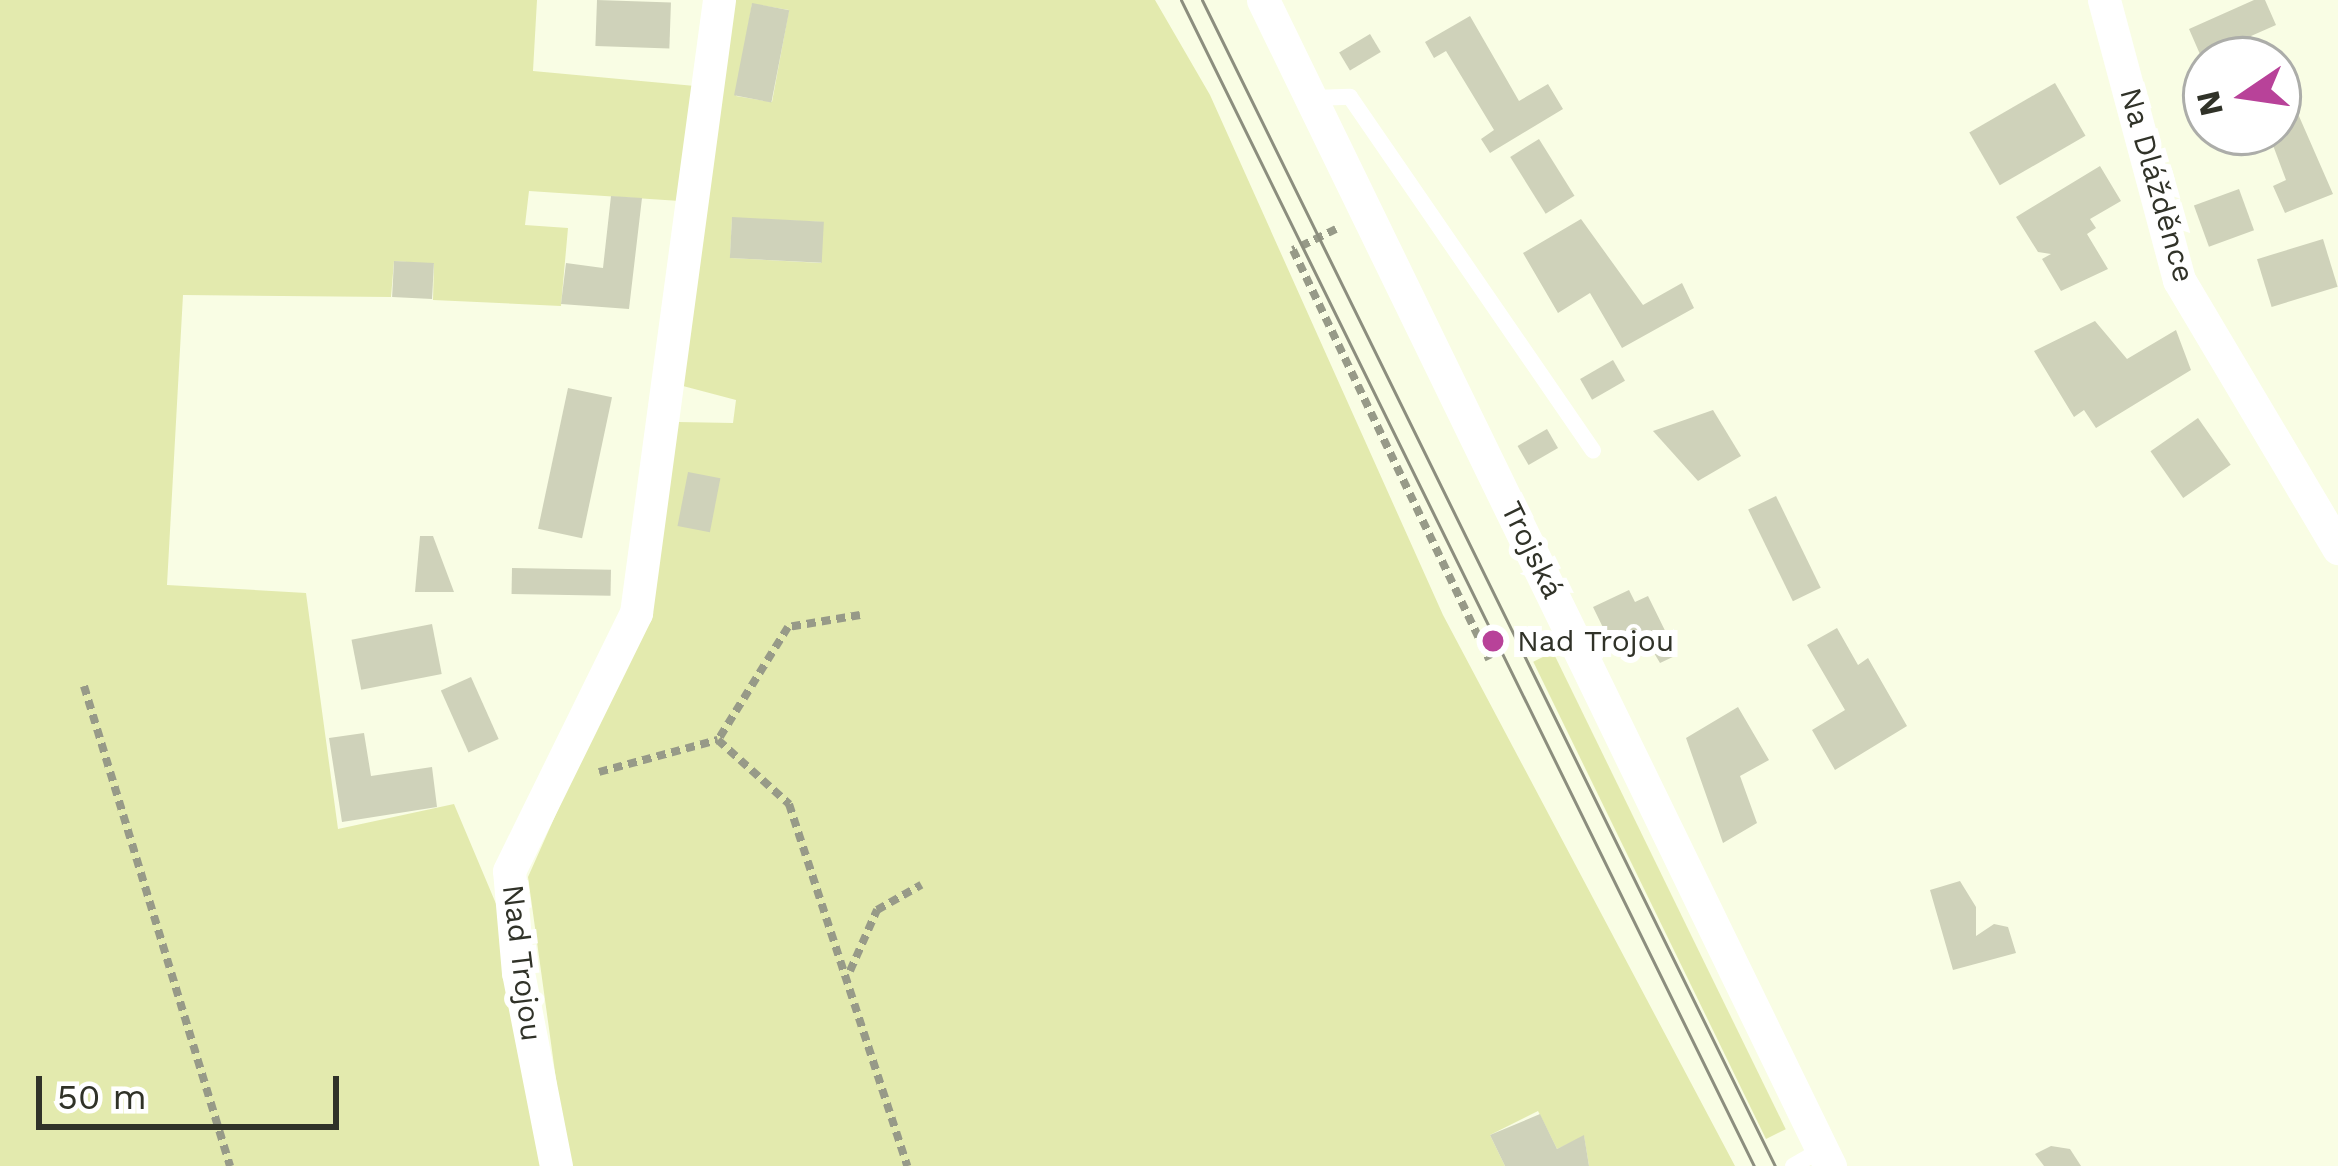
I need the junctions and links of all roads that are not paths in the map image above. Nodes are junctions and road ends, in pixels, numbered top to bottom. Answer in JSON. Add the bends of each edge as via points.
{"nodes":[{"id":1,"x":719,"y":0,"type":"edge"},
{"id":2,"x":1263,"y":0,"type":"edge"},
{"id":3,"x":2104,"y":0,"type":"edge"},
{"id":4,"x":1312,"y":98,"type":"junction"},
{"id":5,"x":1593,"y":451,"type":"dead end"},
{"id":6,"x":2338,"y":548,"type":"edge"},
{"id":7,"x":1815,"y":1160,"type":"edge"},
{"id":8,"x":556,"y":1166,"type":"edge"}],
"edges":[{"from":1,"to":8,"type":"street","name":"Nad Trojou","via":[[637,613],[509,871],[518,973]]},
{"from":2,"to":4,"type":"street","name":"Trojská"},
{"from":3,"to":6,"type":"street","name":"Na Dlážděnce","via":[[2179,280]]},
{"from":4,"to":5,"type":"lane","via":[[1350,97]]},
{"from":4,"to":7,"type":"street","name":"Trojská"}]}
